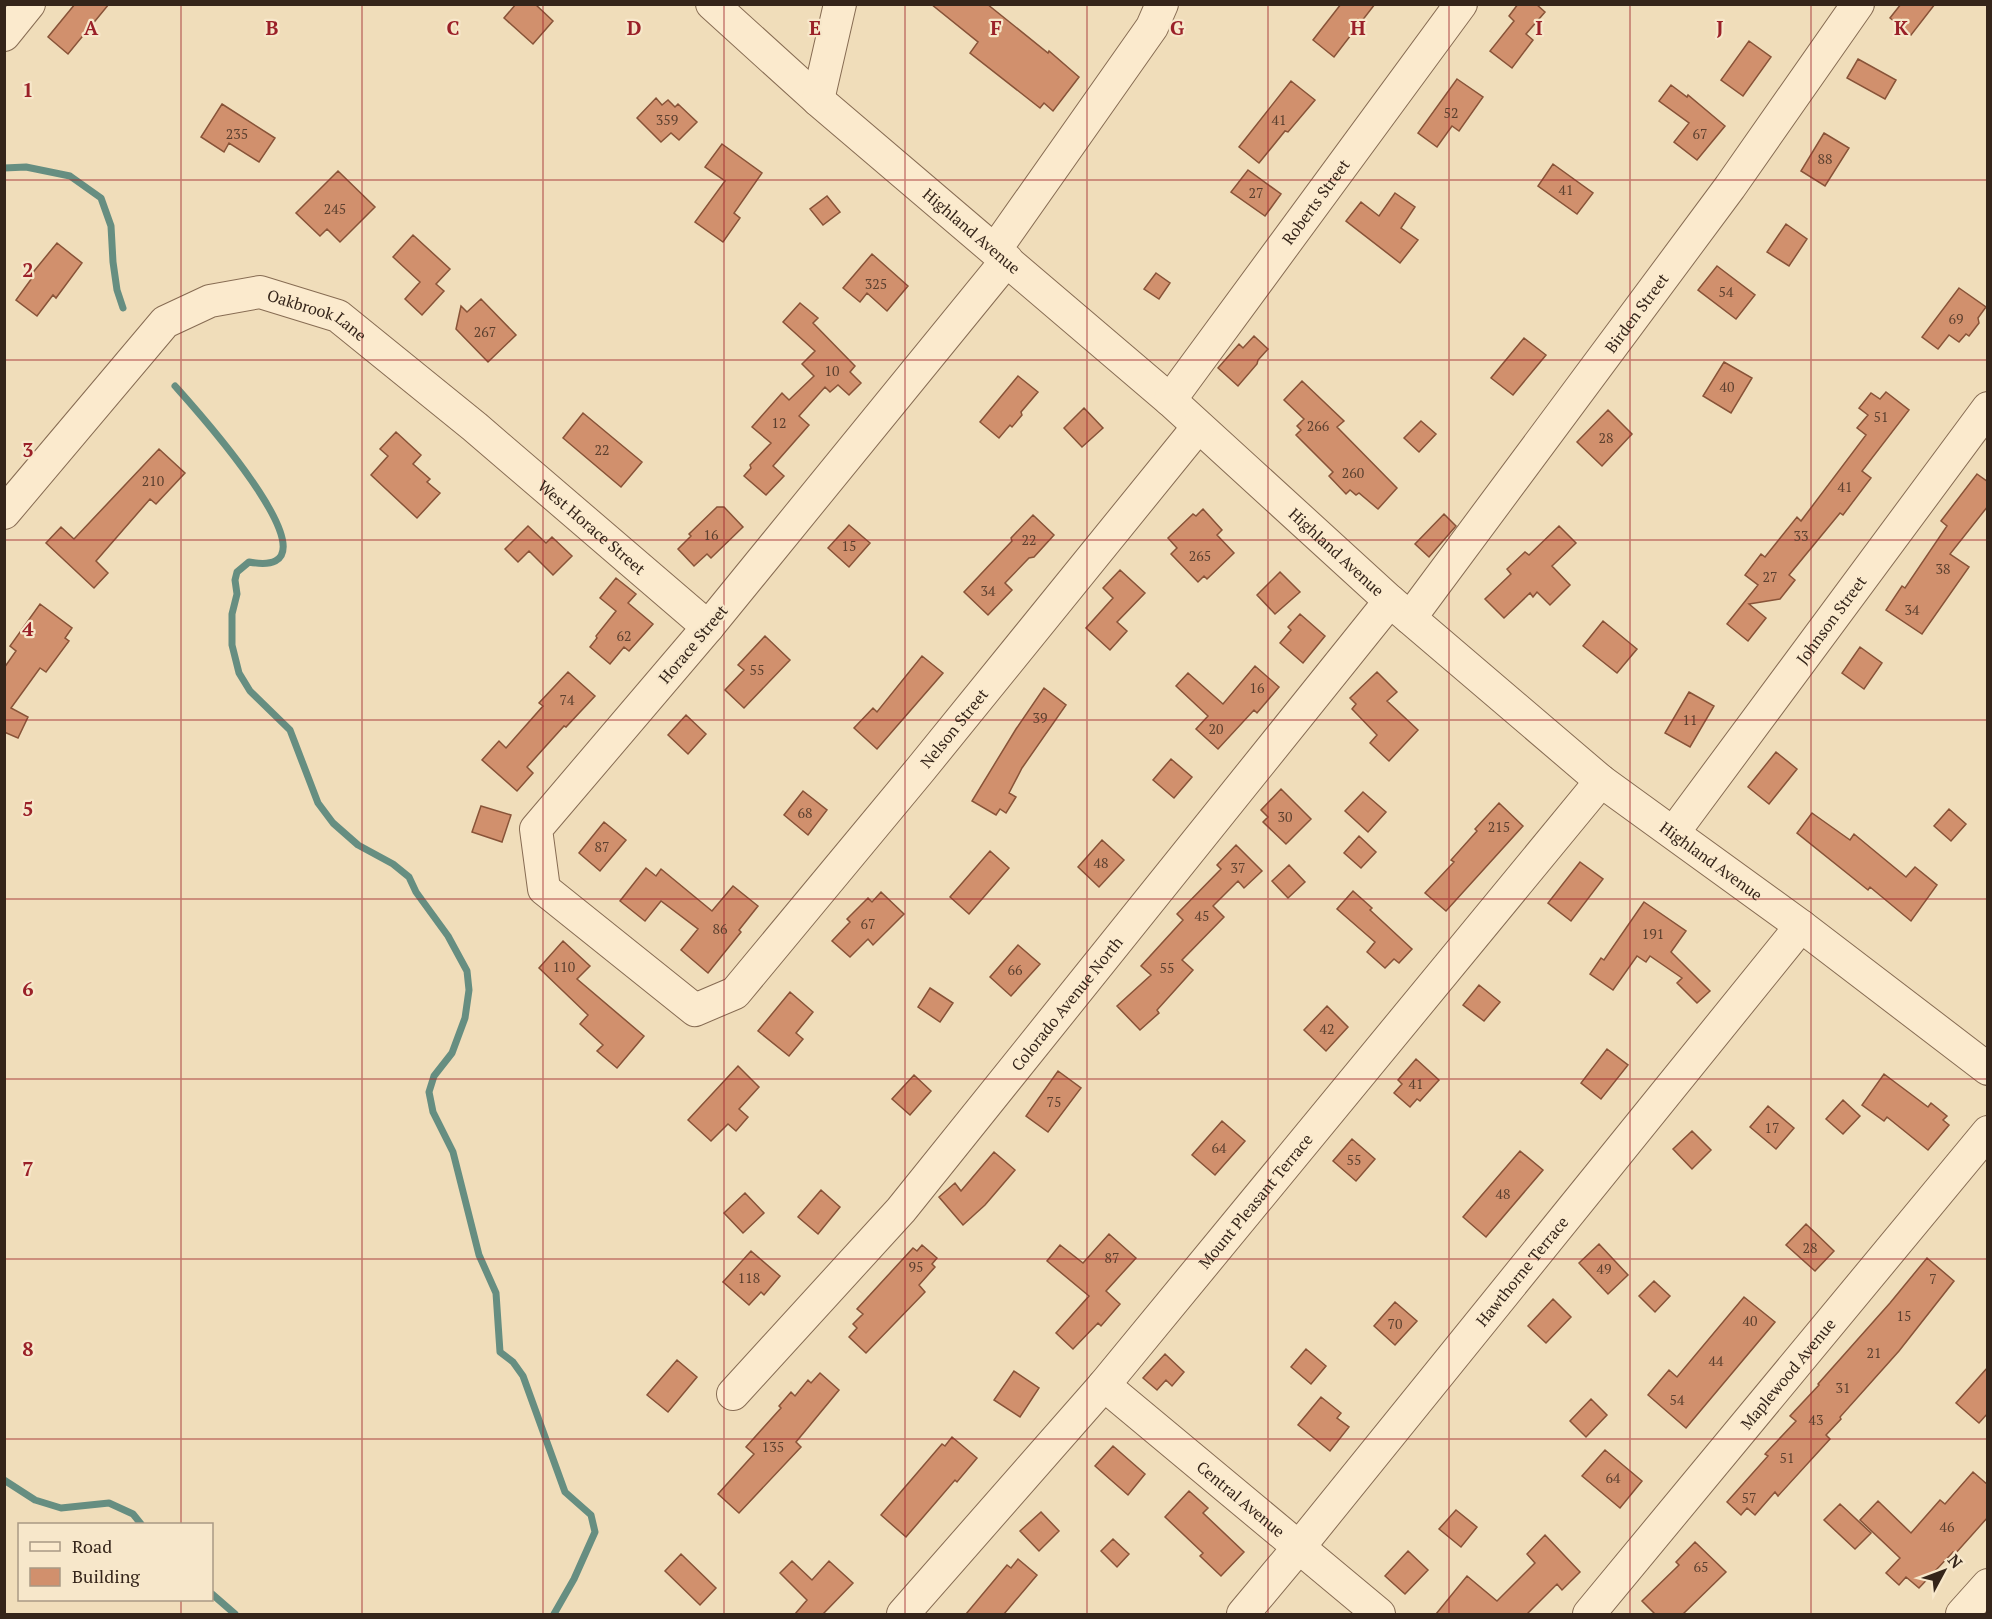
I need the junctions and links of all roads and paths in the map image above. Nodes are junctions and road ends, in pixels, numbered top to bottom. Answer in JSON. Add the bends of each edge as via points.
{"nodes":[{"id":1,"x":29,"y":4,"type":"edge"},
{"id":2,"x":712,"y":4,"type":"edge"},
{"id":3,"x":840,"y":4,"type":"edge"},
{"id":4,"x":1162,"y":4,"type":"edge"},
{"id":5,"x":1461,"y":4,"type":"edge"},
{"id":6,"x":1858,"y":4,"type":"edge"},
{"id":7,"x":4,"y":35,"type":"edge"},
{"id":8,"x":818,"y":100,"type":"junction"},
{"id":9,"x":1001,"y":255,"type":"junction"},
{"id":10,"x":1170,"y":400,"type":"junction"},
{"id":11,"x":1988,"y":408,"type":"edge"},
{"id":12,"x":475,"y":427,"type":"joint"},
{"id":13,"x":1198,"y":427,"type":"junction"},
{"id":14,"x":4,"y":513,"type":"edge"},
{"id":15,"x":1400,"y":610,"type":"junction"},
{"id":16,"x":708,"y":627,"type":"junction"},
{"id":17,"x":1601,"y":781,"type":"junction"},
{"id":18,"x":1674,"y":832,"type":"junction"},
{"id":19,"x":1801,"y":926,"type":"junction"},
{"id":20,"x":696,"y":1010,"type":"joint"},
{"id":21,"x":1982,"y":1053,"type":"edge"},
{"id":22,"x":1988,"y":1132,"type":"edge"},
{"id":23,"x":1104,"y":1385,"type":"junction"},
{"id":24,"x":733,"y":1394,"type":"dead end"},
{"id":25,"x":1299,"y":1547,"type":"junction"},
{"id":26,"x":1988,"y":1585,"type":"edge"},
{"id":27,"x":903,"y":1614,"type":"edge"},
{"id":28,"x":1243,"y":1614,"type":"edge"},
{"id":29,"x":1379,"y":1614,"type":"edge"},
{"id":30,"x":1589,"y":1614,"type":"edge"},
{"id":31,"x":1962,"y":1614,"type":"edge"}],
"edges":[{"from":1,"to":7,"type":"street"},
{"from":2,"to":8,"type":"street","name":"Highland Avenue"},
{"from":3,"to":8,"type":"street"},
{"from":4,"to":9,"type":"street","name":"Horace Street","via":[[1152,27]]},
{"from":5,"to":10,"type":"street","name":"Roberts Street"},
{"from":6,"to":15,"type":"street","name":"Birden Street","via":[[1730,187]]},
{"from":8,"to":9,"type":"street","name":"Highland Avenue"},
{"from":9,"to":10,"type":"street","name":"Highland Avenue"},
{"from":9,"to":16,"type":"street","name":"Horace Street"},
{"from":10,"to":13,"type":"street","name":"Highland Avenue"},
{"from":11,"to":18,"type":"street","name":"Johnson Street"},
{"from":12,"to":14,"type":"street","name":"Oakbrook Lane","via":[[338,316],[260,292],[210,301],[165,322]]},
{"from":12,"to":16,"type":"street","name":"West Horace Street"},
{"from":13,"to":15,"type":"street","name":"Highland Avenue"},
{"from":13,"to":20,"type":"street","name":"Nelson Street","via":[[735,993]]},
{"from":15,"to":17,"type":"street","name":"Highland Avenue"},
{"from":15,"to":24,"type":"street","name":"Colorado Avenue North","via":[[901,1210]]},
{"from":16,"to":20,"type":"street","name":"Horace Street","via":[[536,829],[544,889]]},
{"from":17,"to":18,"type":"street","name":"Highland Avenue"},
{"from":17,"to":23,"type":"street","name":"Mount Pleasant Terrace"},
{"from":18,"to":19,"type":"street","name":"Highland Avenue"},
{"from":19,"to":21,"type":"street","name":"Highland Avenue"},
{"from":19,"to":25,"type":"street","name":"Hawthorne Terrace"},
{"from":22,"to":30,"type":"street","name":"Maplewood Avenue"},
{"from":23,"to":25,"type":"street","name":"Central Avenue"},
{"from":23,"to":27,"type":"street","name":"Mount Pleasant Terrace"},
{"from":25,"to":28,"type":"street","name":"Hawthorne Terrace"},
{"from":25,"to":29,"type":"street","name":"Central Avenue"},
{"from":26,"to":31,"type":"street"}]}
